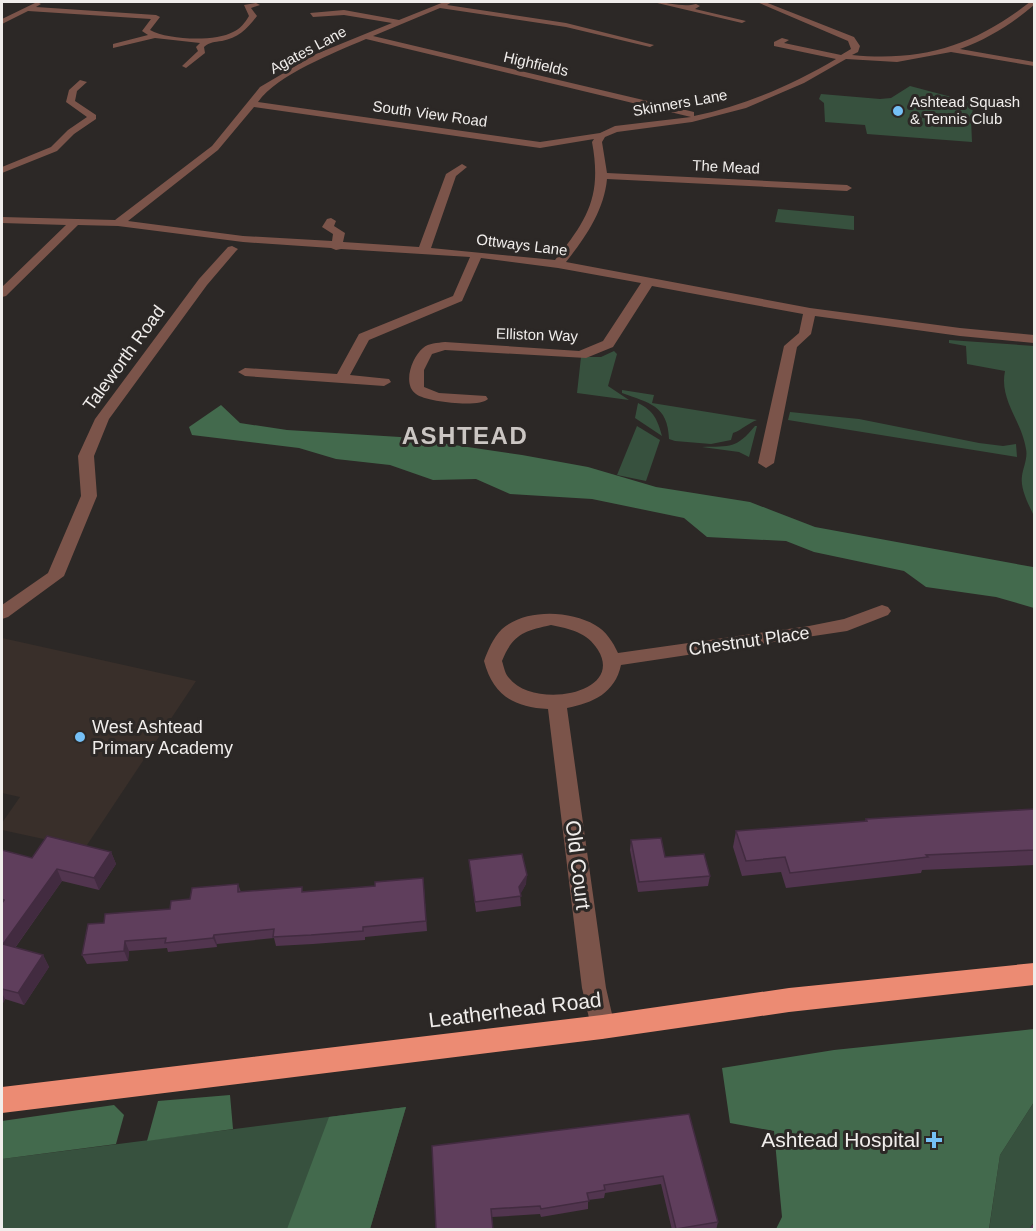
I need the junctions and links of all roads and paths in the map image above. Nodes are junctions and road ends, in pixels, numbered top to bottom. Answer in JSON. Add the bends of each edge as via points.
{"nodes":[{"id":1,"x":41,"y":2,"type":"edge"},
{"id":2,"x":319,"y":2,"type":"edge"},
{"id":3,"x":449,"y":2,"type":"edge"},
{"id":4,"x":656,"y":2,"type":"edge"},
{"id":5,"x":710,"y":2,"type":"edge"},
{"id":6,"x":760,"y":2,"type":"edge"},
{"id":7,"x":1035,"y":3,"type":"edge"},
{"id":8,"x":256,"y":5,"type":"dead end"},
{"id":9,"x":438,"y":6,"type":"junction"},
{"id":10,"x":27,"y":9,"type":"junction"},
{"id":11,"x":687,"y":9,"type":"junction"},
{"id":12,"x":324,"y":12,"type":"junction"},
{"id":13,"x":313,"y":15,"type":"dead end"},
{"id":14,"x":742,"y":21,"type":"dead end"},
{"id":15,"x":2,"y":22,"type":"edge"},
{"id":16,"x":398,"y":22,"type":"junction"},
{"id":17,"x":155,"y":36,"type":"junction"},
{"id":18,"x":363,"y":36,"type":"junction"},
{"id":19,"x":208,"y":39,"type":"junction"},
{"id":20,"x":785,"y":40,"type":"dead end"},
{"id":21,"x":650,"y":45,"type":"dead end"},
{"id":22,"x":116,"y":46,"type":"dead end"},
{"id":23,"x":951,"y":50,"type":"junction"},
{"id":24,"x":844,"y":58,"type":"junction"},
{"id":25,"x":1035,"y":64,"type":"edge"},
{"id":26,"x":186,"y":66,"type":"dead end"},
{"id":27,"x":82,"y":82,"type":"dead end"},
{"id":28,"x":253,"y":104,"type":"junction"},
{"id":29,"x":702,"y":117,"type":"junction"},
{"id":30,"x":602,"y":135,"type":"junction"},
{"id":31,"x":462,"y":167,"type":"dead end"},
{"id":32,"x":2,"y":170,"type":"edge"},
{"id":33,"x":602,"y":176,"type":"junction"},
{"id":34,"x":847,"y":188,"type":"dead end"},
{"id":35,"x":2,"y":220,"type":"edge"},
{"id":36,"x":76,"y":221,"type":"junction"},
{"id":37,"x":331,"y":221,"type":"dead end"},
{"id":38,"x":118,"y":223,"type":"junction"},
{"id":39,"x":336,"y":247,"type":"junction"},
{"id":40,"x":232,"y":249,"type":"dead end"},
{"id":41,"x":424,"y":250,"type":"junction"},
{"id":42,"x":477,"y":254,"type":"junction"},
{"id":43,"x":558,"y":264,"type":"junction"},
{"id":44,"x":649,"y":281,"type":"junction"},
{"id":45,"x":2,"y":293,"type":"edge"},
{"id":46,"x":810,"y":312,"type":"junction"},
{"id":47,"x":1035,"y":339,"type":"edge"},
{"id":48,"x":245,"y":372,"type":"dead end"},
{"id":49,"x":341,"y":379,"type":"junction"},
{"id":50,"x":384,"y":382,"type":"dead end"},
{"id":51,"x":480,"y":399,"type":"dead end"},
{"id":52,"x":766,"y":463,"type":"dead end"},
{"id":53,"x":882,"y":611,"type":"dead end"},
{"id":54,"x":2,"y":613,"type":"edge"},
{"id":55,"x":613,"y":660,"type":"junction"},
{"id":56,"x":557,"y":704,"type":"junction"},
{"id":57,"x":1035,"y":974,"type":"edge"},
{"id":58,"x":602,"y":1027,"type":"junction"},
{"id":59,"x":2,"y":1100,"type":"edge"}],
"edges":[{"from":1,"to":10,"type":"street"},
{"from":2,"to":12,"type":"street","via":[[316,8]]},
{"from":3,"to":9,"type":"street","name":"Agates Lane"},
{"from":4,"to":11,"type":"street"},
{"from":5,"to":11,"type":"street"},
{"from":6,"to":24,"type":"street","via":[[851,39],[855,50]]},
{"from":7,"to":23,"type":"street","via":[[1005,26]]},
{"from":8,"to":19,"type":"street","via":[[244,7],[253,16],[248,28],[229,38]]},
{"from":9,"to":16,"type":"street","name":"Agates Lane"},
{"from":9,"to":21,"type":"street","via":[[566,25]]},
{"from":10,"to":15,"type":"street"},
{"from":10,"to":17,"type":"street","via":[[156,17],[146,31]]},
{"from":11,"to":14,"type":"street"},
{"from":12,"to":13,"type":"street"},
{"from":12,"to":16,"type":"street"},
{"from":16,"to":18,"type":"street","name":"Agates Lane"},
{"from":17,"to":19,"type":"street"},
{"from":17,"to":22,"type":"street"},
{"from":18,"to":28,"type":"street","name":"Agates Lane","via":[[263,89]]},
{"from":18,"to":29,"type":"street","name":"Highfields"},
{"from":19,"to":26,"type":"street"},
{"from":20,"to":24,"type":"street","via":[[777,44]]},
{"from":23,"to":24,"type":"street","via":[[912,60]]},
{"from":23,"to":25,"type":"street"},
{"from":24,"to":29,"type":"street","name":"Skinners Lane","via":[[746,105]]},
{"from":27,"to":32,"type":"street","via":[[73,90],[70,102],[93,117],[54,149]]},
{"from":28,"to":30,"type":"street","name":"South View Road","via":[[540,145]]},
{"from":28,"to":38,"type":"street","name":"Agates Lane","via":[[215,148]]},
{"from":29,"to":30,"type":"street","name":"Skinners Lane","via":[[615,129]]},
{"from":30,"to":33,"type":"street","via":[[597,142]]},
{"from":31,"to":41,"type":"street","via":[[451,174]]},
{"from":33,"to":34,"type":"street","name":"The Mead"},
{"from":33,"to":43,"type":"street","via":[[599,196],[580,236]]},
{"from":35,"to":36,"type":"street","name":"Ottways Lane"},
{"from":36,"to":38,"type":"street","name":"Ottways Lane"},
{"from":36,"to":45,"type":"street"},
{"from":37,"to":39,"type":"street","via":[[328,227],[339,233]]},
{"from":38,"to":39,"type":"street","name":"Ottways Lane","via":[[216,237]]},
{"from":39,"to":41,"type":"street","name":"Ottways Lane"},
{"from":40,"to":54,"type":"street","name":"Taleworth Road","via":[[102,419],[86,456],[89,496],[55,576]]},
{"from":41,"to":42,"type":"street","name":"Ottways Lane"},
{"from":42,"to":43,"type":"street","name":"Ottways Lane"},
{"from":42,"to":49,"type":"street","via":[[458,298],[364,337]]},
{"from":43,"to":44,"type":"street","name":"Ottways Lane"},
{"from":44,"to":46,"type":"street","name":"Ottways Lane"},
{"from":44,"to":51,"type":"street","name":"Elliston Way","via":[[608,344],[581,355],[438,347],[424,354],[415,382],[418,389],[428,395]]},
{"from":46,"to":47,"type":"street","name":"Ottways Lane"},
{"from":46,"to":52,"type":"street","via":[[805,334],[791,346]]},
{"from":48,"to":49,"type":"street"},
{"from":49,"to":50,"type":"street"},
{"from":53,"to":55,"type":"street","name":"Chestnut Place","via":[[847,625],[809,632]]},
{"from":55,"to":56,"type":"street","via":[[607,681],[587,697]]},
{"from":55,"to":56,"type":"street","via":[[603,639],[581,624],[551,619],[522,625],[500,640],[493,661],[501,682],[525,698]]},
{"from":56,"to":58,"type":"street","name":"Old Court"},
{"from":57,"to":58,"type":"highway","name":"Leatherhead Road","via":[[789,1000]]},
{"from":58,"to":59,"type":"highway","name":"Leatherhead Road"}]}
